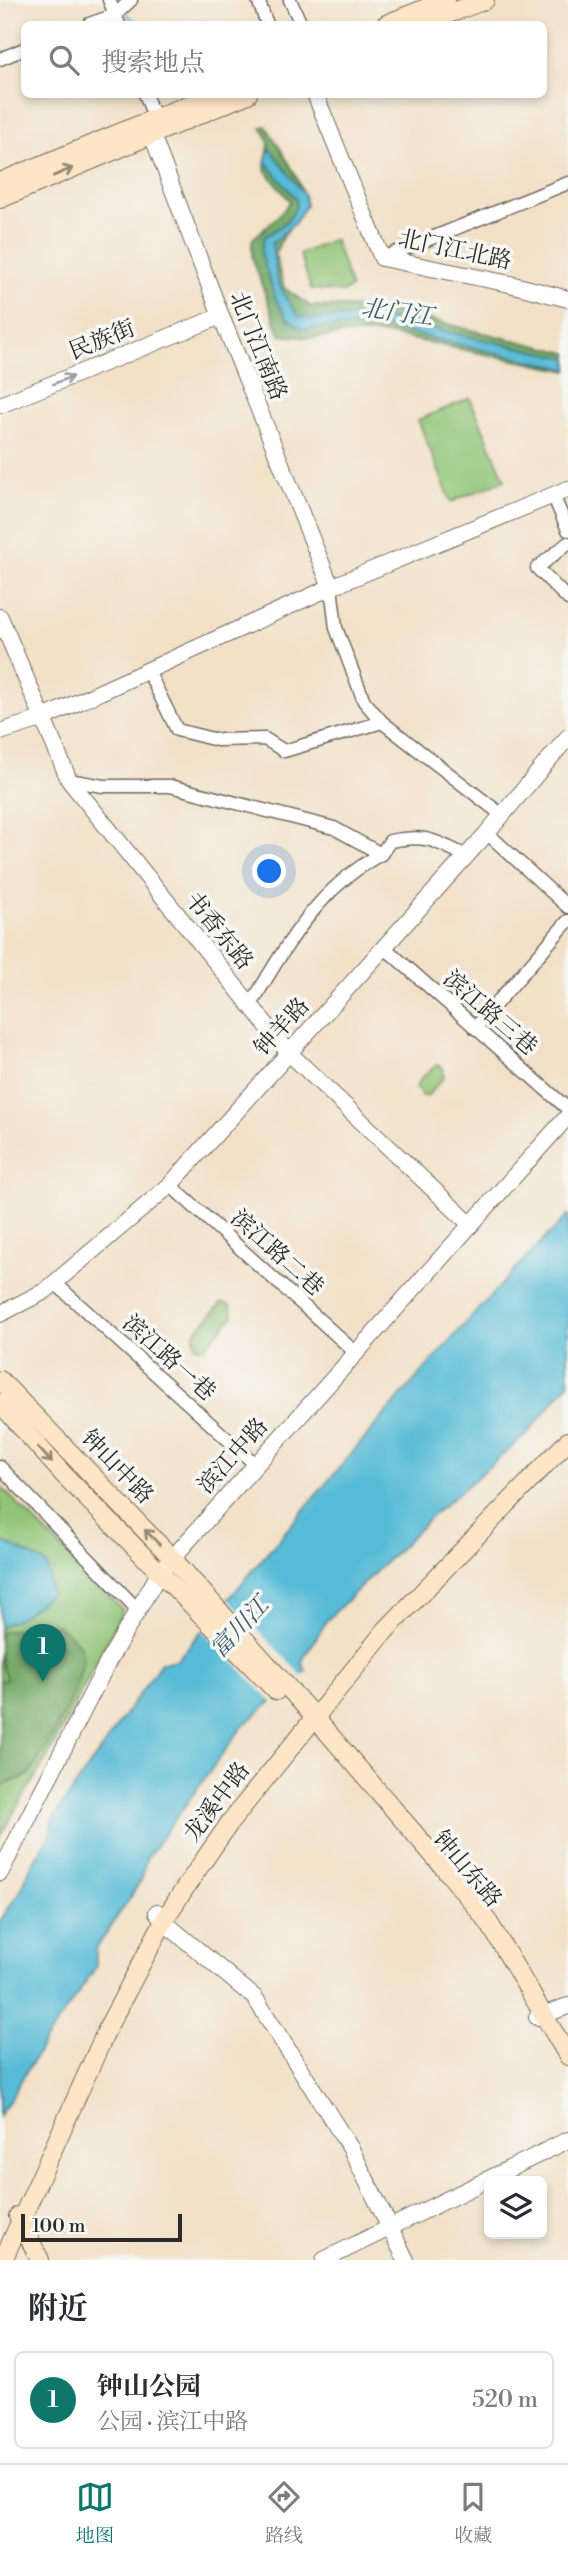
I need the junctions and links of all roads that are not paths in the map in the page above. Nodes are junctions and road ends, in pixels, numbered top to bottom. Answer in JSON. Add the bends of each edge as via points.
{"nodes":[{"id":1,"x":109,"y":0,"type":"edge"},
{"id":2,"x":131,"y":0,"type":"edge"},
{"id":3,"x":258,"y":0,"type":"edge"},
{"id":4,"x":290,"y":0,"type":"edge"},
{"id":5,"x":446,"y":0,"type":"edge"},
{"id":6,"x":485,"y":0,"type":"edge"},
{"id":7,"x":117,"y":20,"type":"edge"},
{"id":8,"x":266,"y":21,"type":"edge"},
{"id":9,"x":300,"y":21,"type":"edge"},
{"id":10,"x":394,"y":21,"type":"edge"},
{"id":11,"x":430,"y":21,"type":"edge"},
{"id":12,"x":21,"y":50,"type":"edge"},
{"id":13,"x":0,"y":59,"type":"edge"},
{"id":14,"x":146,"y":98,"type":"edge"},
{"id":15,"x":207,"y":98,"type":"edge"},
{"id":16,"x":236,"y":98,"type":"edge"},
{"id":17,"x":317,"y":98,"type":"edge"},
{"id":18,"x":153,"y":127,"type":"junction"},
{"id":19,"x":568,"y":183,"type":"edge"},
{"id":20,"x":1,"y":184,"type":"edge"},
{"id":21,"x":382,"y":258,"type":"junction"},
{"id":22,"x":568,"y":299,"type":"edge"},
{"id":23,"x":220,"y":316,"type":"junction"},
{"id":24,"x":0,"y":405,"type":"edge"},
{"id":25,"x":561,"y":492,"type":"edge"},
{"id":26,"x":568,"y":530,"type":"edge"},
{"id":27,"x":568,"y":543,"type":"edge"},
{"id":28,"x":331,"y":587,"type":"junction"},
{"id":29,"x":568,"y":599,"type":"edge"},
{"id":30,"x":0,"y":617,"type":"edge"},
{"id":31,"x":148,"y":671,"type":"junction"},
{"id":32,"x":41,"y":719,"type":"junction"},
{"id":33,"x":382,"y":722,"type":"junction"},
{"id":34,"x":0,"y":732,"type":"edge"},
{"id":35,"x":568,"y":737,"type":"edge"},
{"id":36,"x":69,"y":780,"type":"junction"},
{"id":37,"x":502,"y":815,"type":"junction"},
{"id":38,"x":487,"y":833,"type":"junction"},
{"id":39,"x":381,"y":854,"type":"junction"},
{"id":40,"x":466,"y":856,"type":"junction"},
{"id":41,"x":568,"y":907,"type":"edge"},
{"id":42,"x":568,"y":921,"type":"edge"},
{"id":43,"x":384,"y":947,"type":"junction"},
{"id":44,"x":250,"y":1006,"type":"junction"},
{"id":45,"x":475,"y":1028,"type":"junction"},
{"id":46,"x":289,"y":1053,"type":"junction"},
{"id":47,"x":568,"y":1109,"type":"edge"},
{"id":48,"x":568,"y":1116,"type":"edge"},
{"id":49,"x":170,"y":1185,"type":"junction"},
{"id":50,"x":471,"y":1225,"type":"junction"},
{"id":51,"x":55,"y":1283,"type":"junction"},
{"id":52,"x":0,"y":1314,"type":"edge"},
{"id":53,"x":356,"y":1353,"type":"junction"},
{"id":54,"x":0,"y":1380,"type":"edge"},
{"id":55,"x":0,"y":1404,"type":"edge"},
{"id":56,"x":568,"y":1426,"type":"edge"},
{"id":57,"x":568,"y":1441,"type":"edge"},
{"id":58,"x":256,"y":1465,"type":"junction"},
{"id":59,"x":0,"y":1467,"type":"edge"},
{"id":60,"x":166,"y":1565,"type":"junction"},
{"id":61,"x":191,"y":1591,"type":"joint"},
{"id":62,"x":138,"y":1610,"type":"junction"},
{"id":63,"x":309,"y":1719,"type":"junction"},
{"id":64,"x":0,"y":1873,"type":"edge"},
{"id":65,"x":160,"y":1917,"type":"junction"},
{"id":66,"x":568,"y":2006,"type":"edge"},
{"id":67,"x":540,"y":2016,"type":"junction"},
{"id":68,"x":568,"y":2056,"type":"edge"},
{"id":69,"x":568,"y":2071,"type":"edge"},
{"id":70,"x":568,"y":2140,"type":"edge"},
{"id":71,"x":390,"y":2228,"type":"junction"},
{"id":72,"x":10,"y":2230,"type":"edge"},
{"id":73,"x":3,"y":2260,"type":"edge"},
{"id":74,"x":21,"y":2260,"type":"edge"},
{"id":75,"x":40,"y":2260,"type":"edge"},
{"id":76,"x":324,"y":2260,"type":"edge"},
{"id":77,"x":406,"y":2260,"type":"edge"}],
"edges":[{"from":1,"to":7,"type":"street"},
{"from":2,"to":7,"type":"street"},
{"from":3,"to":8,"type":"street"},
{"from":4,"to":9,"type":"street"},
{"from":5,"to":10,"type":"main road"},
{"from":6,"to":11,"type":"main road"},
{"from":12,"to":13,"type":"street"},
{"from":14,"to":18,"type":"street"},
{"from":15,"to":18,"type":"main road"},
{"from":16,"to":18,"type":"main road"},
{"from":17,"to":21,"type":"street","name":"北门江北路"},
{"from":18,"to":20,"type":"main road"},
{"from":18,"to":23,"type":"street","name":"北门江南路"},
{"from":19,"to":21,"type":"street"},
{"from":21,"to":22,"type":"street","name":"北门江北路"},
{"from":24,"to":23,"type":"street","name":"民族街","one_way":true},
{"from":23,"to":28,"type":"street","name":"北门江南路"},
{"from":25,"to":26,"type":"street"},
{"from":25,"to":28,"type":"street"},
{"from":27,"to":29,"type":"street","via":[[537,568]]},
{"from":28,"to":31,"type":"street"},
{"from":28,"to":33,"type":"street","via":[[336,628],[365,701]]},
{"from":30,"to":32,"type":"street","name":"书香东路"},
{"from":31,"to":32,"type":"street"},
{"from":31,"to":33,"type":"street","via":[[177,730],[217,740],[265,739],[284,751]]},
{"from":32,"to":34,"type":"street"},
{"from":32,"to":36,"type":"street","name":"书香东路"},
{"from":33,"to":37,"type":"street"},
{"from":35,"to":37,"type":"street","name":"钟羊路"},
{"from":36,"to":39,"type":"street","via":[[103,786],[170,786],[334,828]]},
{"from":36,"to":44,"type":"street","name":"书香东路"},
{"from":37,"to":38,"type":"street","name":"钟羊路"},
{"from":38,"to":40,"type":"street","name":"钟羊路"},
{"from":38,"to":41,"type":"street"},
{"from":39,"to":40,"type":"street","via":[[390,841],[413,836],[431,839]]},
{"from":39,"to":44,"type":"street","via":[[356,868],[314,907],[285,945]]},
{"from":40,"to":43,"type":"street","name":"钟羊路"},
{"from":42,"to":45,"type":"street"},
{"from":43,"to":45,"type":"street","name":"滨江路三巷"},
{"from":43,"to":46,"type":"street","name":"钟羊路"},
{"from":44,"to":46,"type":"street","name":"书香东路"},
{"from":45,"to":47,"type":"street","name":"滨江路三巷"},
{"from":46,"to":49,"type":"street","name":"钟羊路"},
{"from":46,"to":50,"type":"street","name":"书香东路"},
{"from":48,"to":50,"type":"street","name":"滨江中路"},
{"from":49,"to":51,"type":"street","name":"钟羊路"},
{"from":49,"to":53,"type":"street","name":"滨江路二巷"},
{"from":50,"to":53,"type":"street","name":"滨江中路"},
{"from":51,"to":52,"type":"street","name":"钟羊路"},
{"from":51,"to":58,"type":"street","name":"滨江路一巷"},
{"from":53,"to":58,"type":"street","name":"滨江中路"},
{"from":60,"to":54,"type":"main road","name":"钟山中路","one_way":true},
{"from":55,"to":60,"type":"main road","one_way":true,"via":[[63,1474]]},
{"from":56,"to":63,"type":"main road","name":"龙溪中路","via":[[377,1625]]},
{"from":57,"to":63,"type":"main road","name":"龙溪中路","via":[[385,1632]]},
{"from":58,"to":60,"type":"street","name":"滨江中路"},
{"from":59,"to":62,"type":"street"},
{"from":60,"to":61,"type":"main road","name":"钟山中路"},
{"from":60,"to":62,"type":"street","name":"滨江中路"},
{"from":61,"to":63,"type":"main road","name":"钟山东路"},
{"from":62,"to":64,"type":"street","name":"滨江中路"},
{"from":63,"to":65,"type":"main road","name":"龙溪中路","via":[[223,1815]]},
{"from":63,"to":67,"type":"main road","name":"钟山东路","via":[[489,1923]]},
{"from":65,"to":71,"type":"street","via":[[254,1998],[351,2150]]},
{"from":65,"to":72,"type":"main road","name":"龙溪中路","via":[[101,2019]]},
{"from":66,"to":67,"type":"street"},
{"from":67,"to":68,"type":"main road","name":"钟山东路"},
{"from":67,"to":69,"type":"main road","name":"钟山东路"},
{"from":70,"to":71,"type":"street"},
{"from":71,"to":76,"type":"street"},
{"from":71,"to":77,"type":"street"},
{"from":72,"to":73,"type":"main road","name":"龙溪中路"},
{"from":72,"to":74,"type":"main road"},
{"from":72,"to":75,"type":"main road"}]}
